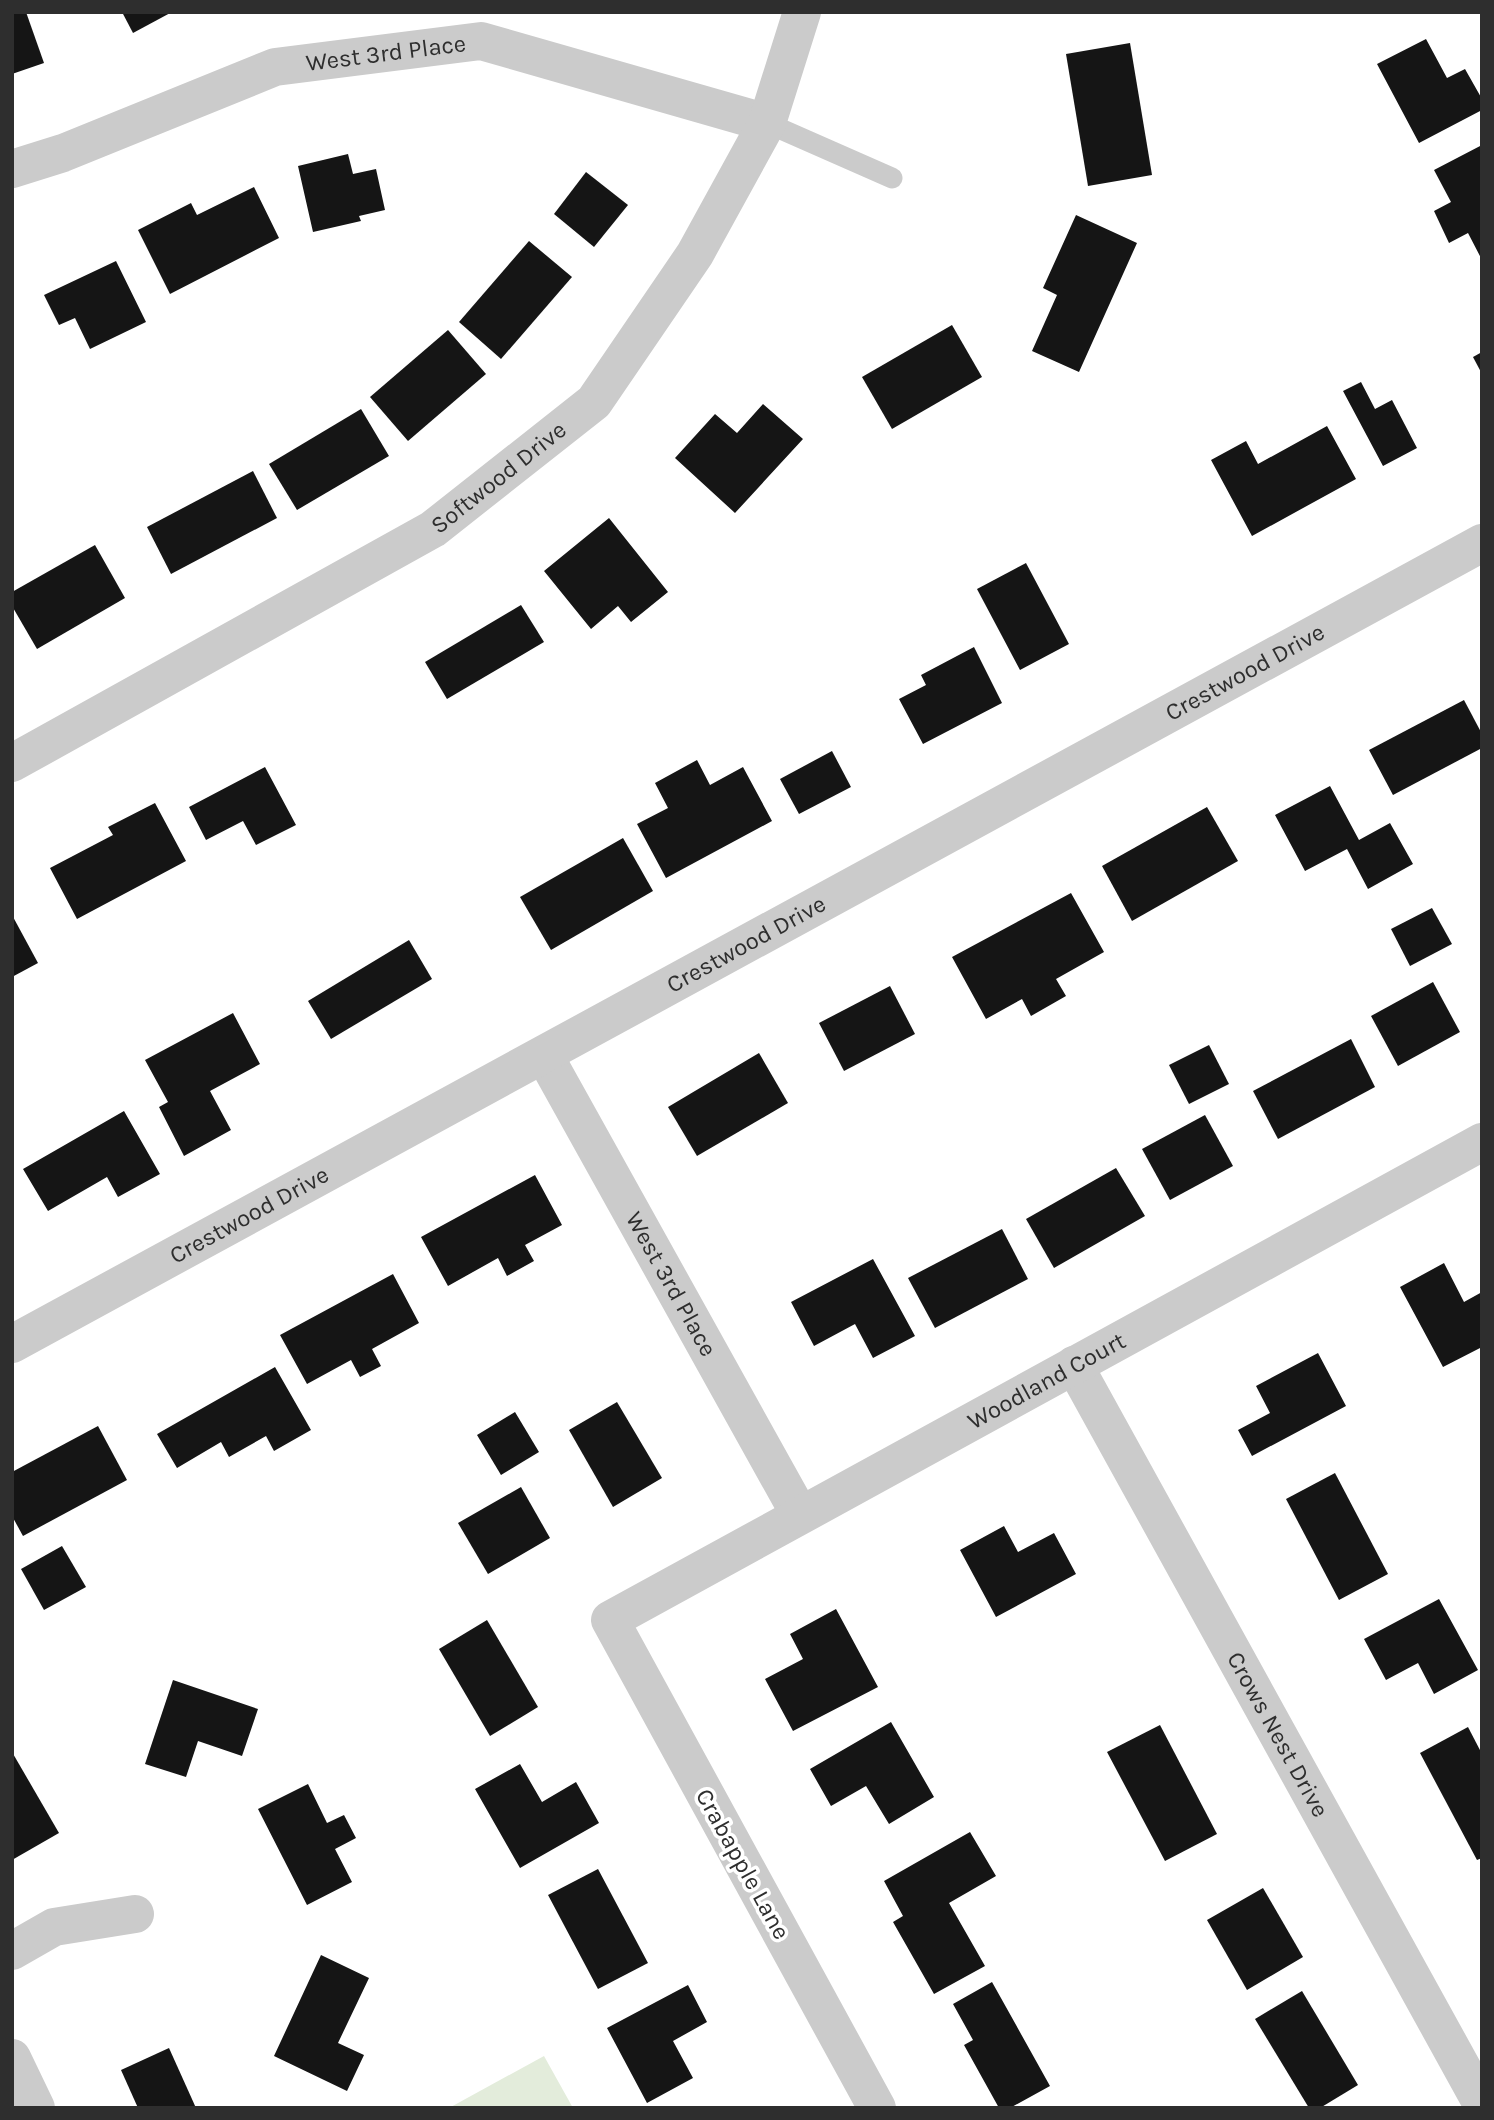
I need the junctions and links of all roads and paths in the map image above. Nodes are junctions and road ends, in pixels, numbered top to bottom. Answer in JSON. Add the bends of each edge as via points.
{"nodes":[{"id":1,"x":802,"y":12,"type":"edge"},
{"id":2,"x":766,"y":123,"type":"junction"},
{"id":3,"x":12,"y":169,"type":"edge"},
{"id":4,"x":892,"y":178,"type":"dead end"},
{"id":5,"x":1482,"y":543,"type":"edge"},
{"id":6,"x":12,"y":763,"type":"edge"},
{"id":7,"x":544,"y":1055,"type":"junction"},
{"id":8,"x":1482,"y":1142,"type":"edge"},
{"id":9,"x":12,"y":1344,"type":"edge"},
{"id":10,"x":1073,"y":1366,"type":"junction"},
{"id":11,"x":800,"y":1515,"type":"junction"},
{"id":12,"x":610,"y":1620,"type":"joint"},
{"id":13,"x":135,"y":1914,"type":"dead end"},
{"id":14,"x":12,"y":1951,"type":"edge"},
{"id":15,"x":12,"y":2058,"type":"edge"},
{"id":16,"x":1482,"y":2104,"type":"edge"},
{"id":17,"x":36,"y":2108,"type":"edge"},
{"id":18,"x":877,"y":2108,"type":"edge"}],
"edges":[{"from":1,"to":2,"type":"street","name":"Softwood Drive"},
{"from":2,"to":3,"type":"street","name":"West 3rd Place","via":[[481,41],[275,67],[63,153]]},
{"from":2,"to":4,"type":"lane"},
{"from":2,"to":6,"type":"street","name":"Softwood Drive","via":[[695,254],[594,402],[433,529]]},
{"from":5,"to":7,"type":"street","name":"Crestwood Drive"},
{"from":7,"to":9,"type":"street","name":"Crestwood Drive"},
{"from":7,"to":11,"type":"street","name":"West 3rd Place"},
{"from":8,"to":10,"type":"street","name":"Woodland Court"},
{"from":10,"to":11,"type":"street","name":"Woodland Court"},
{"from":10,"to":16,"type":"street","name":"Crows Nest Drive"},
{"from":11,"to":12,"type":"street","name":"Woodland Court"},
{"from":12,"to":18,"type":"street","name":"Crabapple Lane"},
{"from":13,"to":14,"type":"street","via":[[54,1927]]},
{"from":15,"to":17,"type":"street"}]}
